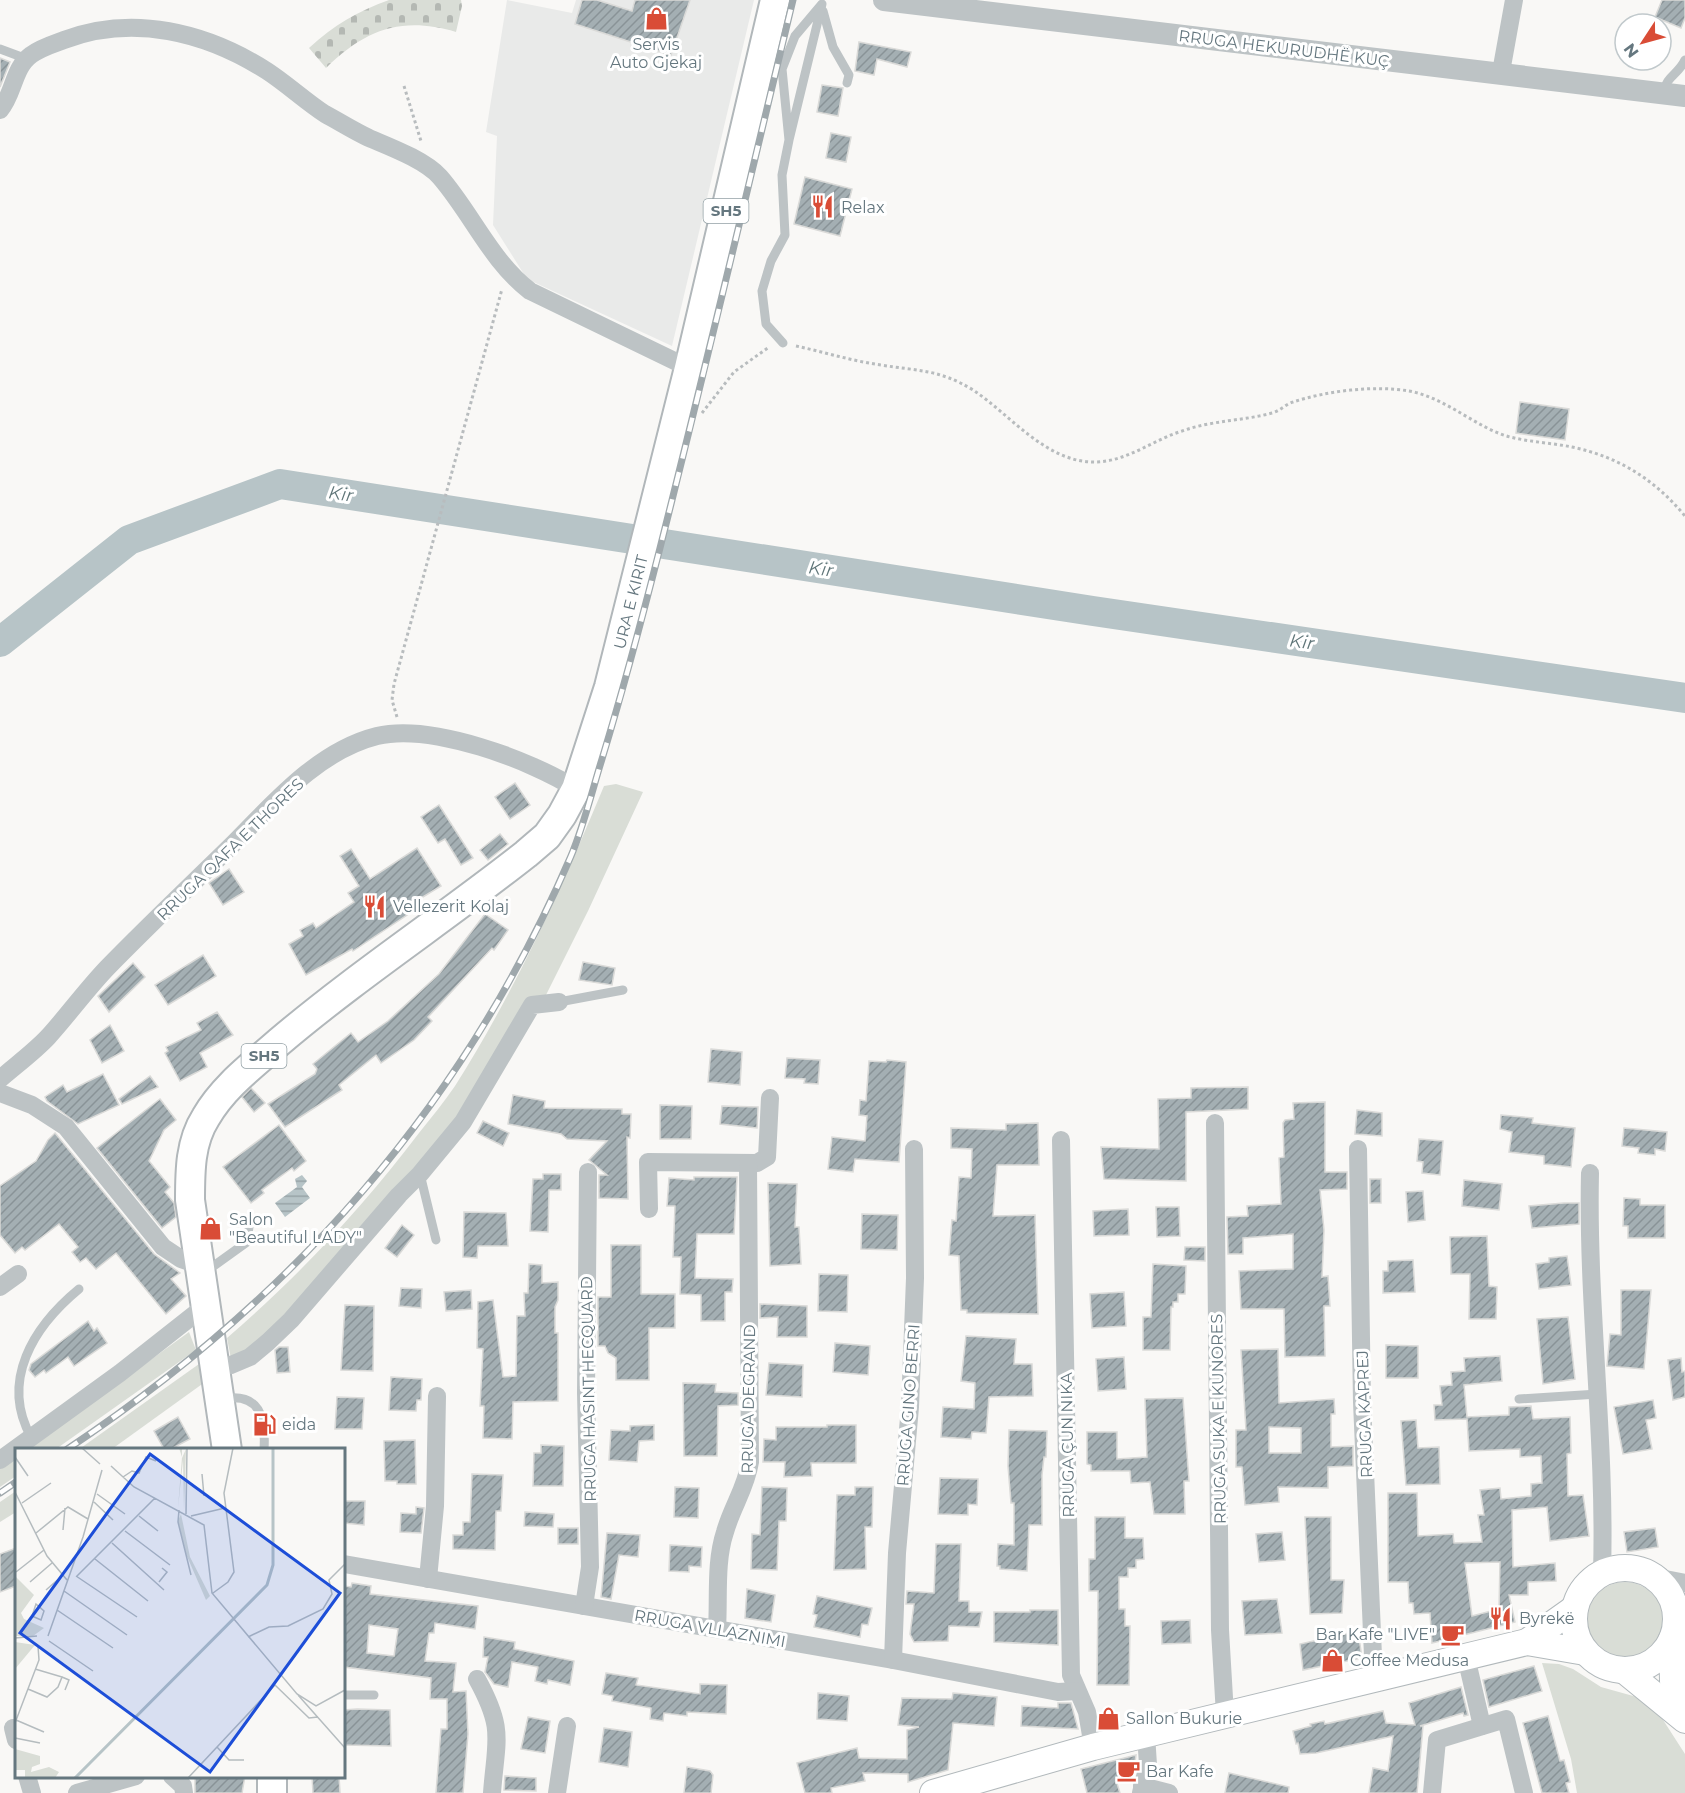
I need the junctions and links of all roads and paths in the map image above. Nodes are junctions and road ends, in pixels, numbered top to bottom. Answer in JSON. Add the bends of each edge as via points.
{"nodes":[{"id":1,"x":775,"y":0,"type":"edge"},
{"id":2,"x":884,"y":0,"type":"edge"},
{"id":3,"x":1514,"y":0,"type":"edge"},
{"id":4,"x":823,"y":2,"type":"edge"},
{"id":5,"x":940,"y":4,"type":"edge"},
{"id":6,"x":0,"y":49,"type":"edge"},
{"id":7,"x":27,"y":59,"type":"junction"},
{"id":8,"x":1685,"y":60,"type":"edge"},
{"id":9,"x":1501,"y":72,"type":"junction"},
{"id":10,"x":847,"y":83,"type":"dead end"},
{"id":11,"x":404,"y":86,"type":"dead end"},
{"id":12,"x":1674,"y":95,"type":"edge"},
{"id":13,"x":0,"y":110,"type":"edge"},
{"id":14,"x":419,"y":138,"type":"dead end"},
{"id":15,"x":789,"y":140,"type":"junction"},
{"id":16,"x":511,"y":276,"type":"junction"},
{"id":17,"x":783,"y":343,"type":"junction"},
{"id":18,"x":689,"y":368,"type":"junction"},
{"id":19,"x":702,"y":413,"type":"dead end"},
{"id":20,"x":1685,"y":516,"type":"edge"},
{"id":21,"x":402,"y":733,"type":"junction"},
{"id":22,"x":578,"y":784,"type":"junction"},
{"id":23,"x":623,"y":990,"type":"dead end"},
{"id":24,"x":559,"y":1002,"type":"joint"},
{"id":25,"x":0,"y":1079,"type":"edge"},
{"id":26,"x":0,"y":1093,"type":"edge"},
{"id":27,"x":770,"y":1098,"type":"dead end"},
{"id":28,"x":21,"y":1100,"type":"junction"},
{"id":29,"x":0,"y":1104,"type":"edge"},
{"id":30,"x":1215,"y":1123,"type":"dead end"},
{"id":31,"x":1061,"y":1140,"type":"dead end"},
{"id":32,"x":915,"y":1149,"type":"dead end"},
{"id":33,"x":1359,"y":1149,"type":"dead end"},
{"id":34,"x":748,"y":1163,"type":"junction"},
{"id":35,"x":588,"y":1172,"type":"dead end"},
{"id":36,"x":1590,"y":1173,"type":"dead end"},
{"id":37,"x":420,"y":1174,"type":"junction"},
{"id":38,"x":649,"y":1209,"type":"dead end"},
{"id":39,"x":250,"y":1219,"type":"dead end"},
{"id":40,"x":436,"y":1240,"type":"dead end"},
{"id":41,"x":198,"y":1265,"type":"junction"},
{"id":42,"x":18,"y":1274,"type":"dead end"},
{"id":43,"x":0,"y":1287,"type":"edge"},
{"id":44,"x":79,"y":1289,"type":"dead end"},
{"id":45,"x":205,"y":1306,"type":"junction"},
{"id":46,"x":22,"y":1339,"type":"dead end"},
{"id":47,"x":215,"y":1367,"type":"junction"},
{"id":48,"x":1598,"y":1394,"type":"junction"},
{"id":49,"x":437,"y":1396,"type":"dead end"},
{"id":50,"x":1519,"y":1399,"type":"dead end"},
{"id":51,"x":220,"y":1400,"type":"junction"},
{"id":52,"x":14,"y":1424,"type":"dead end"},
{"id":53,"x":31,"y":1437,"type":"junction"},
{"id":54,"x":227,"y":1448,"type":"edge"},
{"id":55,"x":264,"y":1448,"type":"edge"},
{"id":56,"x":2,"y":1455,"type":"edge"},
{"id":57,"x":345,"y":1564,"type":"edge"},
{"id":58,"x":1602,"y":1574,"type":"junction"},
{"id":59,"x":1655,"y":1577,"type":"junction"},
{"id":60,"x":428,"y":1579,"type":"junction"},
{"id":61,"x":1685,"y":1583,"type":"edge"},
{"id":62,"x":584,"y":1606,"type":"junction"},
{"id":63,"x":1575,"y":1608,"type":"junction"},
{"id":64,"x":1678,"y":1624,"type":"edge"},
{"id":65,"x":717,"y":1629,"type":"junction"},
{"id":66,"x":1527,"y":1642,"type":"junction"},
{"id":67,"x":1585,"y":1652,"type":"junction"},
{"id":68,"x":1466,"y":1657,"type":"junction"},
{"id":69,"x":893,"y":1660,"type":"junction"},
{"id":70,"x":1625,"y":1671,"type":"junction"},
{"id":71,"x":477,"y":1679,"type":"dead end"},
{"id":72,"x":1374,"y":1679,"type":"junction"},
{"id":73,"x":1077,"y":1691,"type":"junction"},
{"id":74,"x":345,"y":1695,"type":"edge"},
{"id":75,"x":374,"y":1695,"type":"dead end"},
{"id":76,"x":1225,"y":1715,"type":"junction"},
{"id":77,"x":1683,"y":1717,"type":"edge"},
{"id":78,"x":567,"y":1726,"type":"dead end"},
{"id":79,"x":1482,"y":1726,"type":"junction"},
{"id":80,"x":1146,"y":1734,"type":"junction"},
{"id":81,"x":1093,"y":1747,"type":"junction"},
{"id":82,"x":28,"y":1778,"type":"edge"},
{"id":83,"x":129,"y":1778,"type":"edge"},
{"id":84,"x":174,"y":1778,"type":"edge"},
{"id":85,"x":1141,"y":1790,"type":"edge"},
{"id":86,"x":32,"y":1793,"type":"edge"},
{"id":87,"x":77,"y":1793,"type":"edge"},
{"id":88,"x":184,"y":1793,"type":"edge"},
{"id":89,"x":492,"y":1793,"type":"edge"},
{"id":90,"x":557,"y":1793,"type":"edge"},
{"id":91,"x":933,"y":1793,"type":"edge"},
{"id":92,"x":1169,"y":1793,"type":"edge"},
{"id":93,"x":1432,"y":1793,"type":"edge"},
{"id":94,"x":1524,"y":1793,"type":"edge"}],
"edges":[{"from":1,"to":18,"type":"main road","number":"SH5"},
{"from":2,"to":5,"type":"street","name":"RRUGA HEKURUDHË KUÇ"},
{"from":3,"to":9,"type":"street"},
{"from":4,"to":10,"type":"lane","via":[[826,27],[849,75]]},
{"from":4,"to":15,"type":"lane"},
{"from":4,"to":15,"type":"lane","via":[[795,36],[782,69]]},
{"from":5,"to":9,"type":"street","name":"RRUGA HEKURUDHË KUÇ"},
{"from":6,"to":7,"type":"lane"},
{"from":7,"to":13,"type":"street"},
{"from":7,"to":16,"type":"street","via":[[72,37],[124,26],[182,34],[235,53],[268,71],[314,107],[439,175]]},
{"from":8,"to":12,"type":"lane","via":[[1666,80]]},
{"from":9,"to":12,"type":"street","name":"RRUGA HEKURUDHË KUÇ"},
{"from":11,"to":14,"type":"path"},
{"from":15,"to":17,"type":"lane","via":[[782,175],[785,235],[771,261],[762,291],[766,324]]},
{"from":16,"to":18,"type":"street","via":[[530,291]]},
{"from":16,"to":21,"type":"path","via":[[501,290],[394,684],[392,700]]},
{"from":17,"to":19,"type":"path","via":[[769,347],[734,372]]},
{"from":17,"to":20,"type":"path","via":[[948,377],[1050,448],[1068,458],[1096,462],[1132,454],[1180,431],[1217,420],[1273,413],[1302,400],[1371,390],[1409,392],[1453,407],[1501,434],[1607,456],[1637,470]]},
{"from":18,"to":22,"type":"main road","name":"URA E KIRIT","number":"SH5","via":[[609,687]]},
{"from":21,"to":22,"type":"street","name":"RRUGA QAFA E THORES","via":[[464,744]]},
{"from":21,"to":25,"type":"street","name":"RRUGA QAFA E THORES","via":[[379,736],[346,748],[287,790],[105,970],[46,1039]]},
{"from":22,"to":41,"type":"main road","number":"SH5","via":[[547,836],[320,1007],[219,1098],[195,1141],[190,1167]]},
{"from":23,"to":24,"type":"lane"},
{"from":24,"to":37,"type":"street","via":[[532,1005],[463,1122]]},
{"from":26,"to":28,"type":"street"},
{"from":27,"to":34,"type":"street","via":[[767,1157]]},
{"from":28,"to":29,"type":"lane"},
{"from":28,"to":41,"type":"street","via":[[66,1127],[164,1247]]},
{"from":30,"to":76,"type":"street","name":"RRUGA SUKA E KUNORES","via":[[1220,1630]]},
{"from":31,"to":73,"type":"street","name":"RRUGA ÇUN NIKA","via":[[1071,1675]]},
{"from":32,"to":69,"type":"street","name":"RRUGA GINO BERRI","via":[[910,1407],[897,1553]]},
{"from":33,"to":72,"type":"street","name":"RRUGA KAPREJ","via":[[1362,1402]]},
{"from":34,"to":38,"type":"street","via":[[648,1162]]},
{"from":34,"to":65,"type":"street","name":"RRUGA DEGRAND","via":[[750,1462],[747,1483],[721,1546]]},
{"from":35,"to":62,"type":"street","name":"RRUGA HASINT HECQUARD","via":[[586,1393],[590,1567]]},
{"from":36,"to":48,"type":"street","via":[[1588,1247]]},
{"from":37,"to":40,"type":"lane"},
{"from":37,"to":47,"type":"street","via":[[291,1320],[250,1357]]},
{"from":39,"to":41,"type":"lane","via":[[247,1242],[215,1265]]},
{"from":41,"to":45,"type":"main road","number":"SH5"},
{"from":42,"to":43,"type":"street"},
{"from":44,"to":46,"type":"lane"},
{"from":45,"to":47,"type":"main road","number":"SH5"},
{"from":45,"to":53,"type":"street"},
{"from":47,"to":51,"type":"main road","number":"SH5"},
{"from":48,"to":50,"type":"lane"},
{"from":48,"to":58,"type":"street"},
{"from":49,"to":60,"type":"street","via":[[435,1506]]},
{"from":51,"to":54,"type":"main road","number":"SH5"},
{"from":51,"to":55,"type":"lane","via":[[244,1396],[254,1402],[259,1410]]},
{"from":52,"to":53,"type":"lane"},
{"from":53,"to":56,"type":"street"},
{"from":57,"to":60,"type":"street","name":"RRUGA VLLAZNIMI"},
{"from":58,"to":59,"type":"main road","via":[[1621,1568]]},
{"from":58,"to":63,"type":"main road","via":[[1584,1588]]},
{"from":59,"to":61,"type":"street"},
{"from":59,"to":64,"type":"main road","via":[[1667,1589]]},
{"from":60,"to":62,"type":"street","name":"RRUGA VLLAZNIMI"},
{"from":62,"to":65,"type":"street","name":"RRUGA VLLAZNIMI"},
{"from":63,"to":66,"type":"main road"},
{"from":63,"to":67,"type":"main road","via":[[1575,1631]]},
{"from":64,"to":70,"type":"main road","via":[[1661,1656],[1644,1667]]},
{"from":64,"to":77,"type":"main road","via":[[1673,1681]]},
{"from":65,"to":69,"type":"street","name":"RRUGA VLLAZNIMI"},
{"from":66,"to":67,"type":"main road"},
{"from":66,"to":68,"type":"main road"},
{"from":67,"to":70,"type":"main road","via":[[1603,1666]]},
{"from":68,"to":72,"type":"main road"},
{"from":68,"to":79,"type":"street"},
{"from":69,"to":73,"type":"street","name":"RRUGA VLLAZNIMI","via":[[1058,1692]]},
{"from":70,"to":77,"type":"main road"},
{"from":71,"to":89,"type":"street","via":[[497,1727]]},
{"from":72,"to":76,"type":"main road"},
{"from":73,"to":81,"type":"street","name":"RRUGA ÇUN NIKA","via":[[1087,1712]]},
{"from":74,"to":75,"type":"lane"},
{"from":76,"to":80,"type":"main road"},
{"from":78,"to":90,"type":"street"},
{"from":79,"to":93,"type":"street","via":[[1437,1740]]},
{"from":79,"to":94,"type":"street","via":[[1506,1719]]},
{"from":80,"to":81,"type":"main road"},
{"from":80,"to":85,"type":"street","via":[[1148,1765]]},
{"from":81,"to":91,"type":"main road"},
{"from":82,"to":86,"type":"street"},
{"from":83,"to":87,"type":"street"},
{"from":84,"to":88,"type":"street"},
{"from":85,"to":92,"type":"street"}]}
